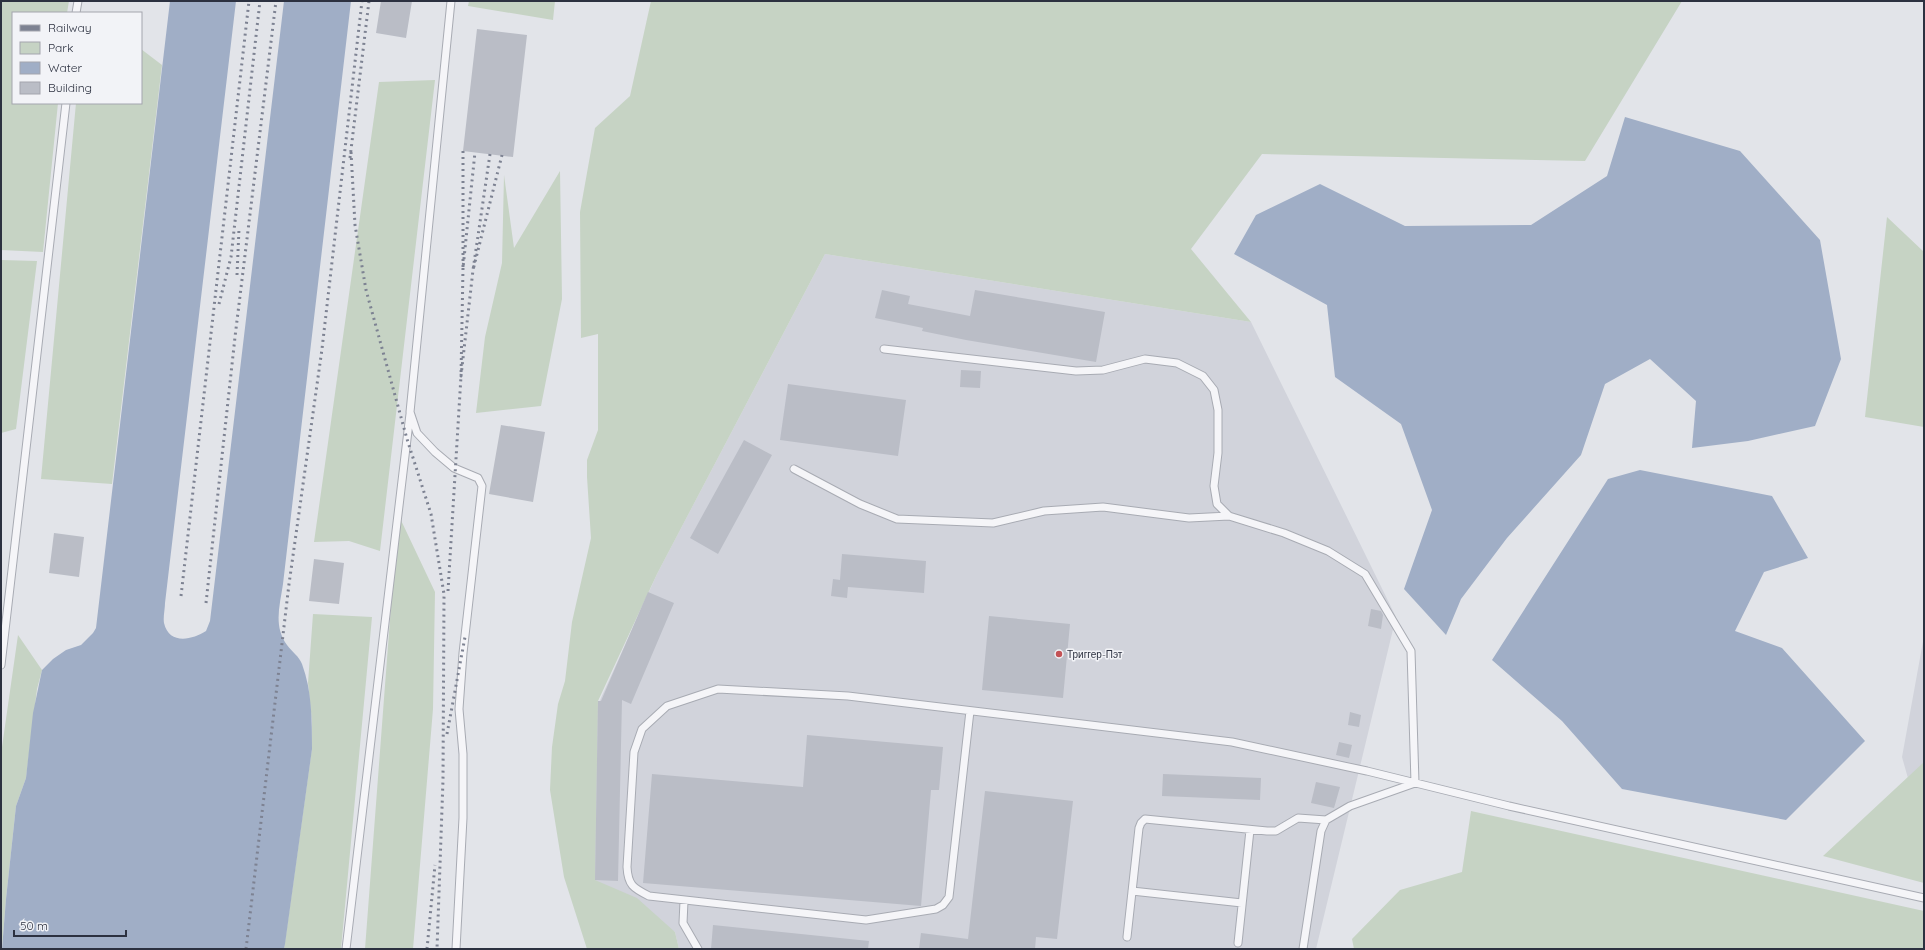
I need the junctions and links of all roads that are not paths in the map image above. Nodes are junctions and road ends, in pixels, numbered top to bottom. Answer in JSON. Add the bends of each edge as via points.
{"nodes":[{"id":1,"x":78,"y":1,"type":"edge"},
{"id":2,"x":452,"y":1,"type":"edge"},
{"id":3,"x":76,"y":12,"type":"edge"},
{"id":4,"x":66,"y":104,"type":"edge"},
{"id":5,"x":884,"y":349,"type":"dead end"},
{"id":6,"x":410,"y":412,"type":"junction"},
{"id":7,"x":794,"y":469,"type":"dead end"},
{"id":8,"x":1229,"y":516,"type":"junction"},
{"id":9,"x":1,"y":666,"type":"edge"},
{"id":10,"x":970,"y":711,"type":"junction"},
{"id":11,"x":1415,"y":783,"type":"junction"},
{"id":12,"x":1326,"y":820,"type":"junction"},
{"id":13,"x":1250,"y":830,"type":"junction"},
{"id":14,"x":1132,"y":891,"type":"junction"},
{"id":15,"x":1924,"y":898,"type":"edge"},
{"id":16,"x":684,"y":901,"type":"junction"},
{"id":17,"x":1242,"y":903,"type":"junction"},
{"id":18,"x":1127,"y":937,"type":"dead end"},
{"id":19,"x":1238,"y":942,"type":"dead end"},
{"id":20,"x":346,"y":949,"type":"edge"},
{"id":21,"x":456,"y":949,"type":"edge"},
{"id":22,"x":698,"y":949,"type":"edge"},
{"id":23,"x":1303,"y":949,"type":"edge"}],
"edges":[{"from":1,"to":3,"type":"lane"},
{"from":2,"to":6,"type":"lane"},
{"from":4,"to":9,"type":"lane"},
{"from":5,"to":8,"type":"lane","via":[[1076,371],[1103,370],[1145,359],[1177,363],[1203,376],[1214,390],[1218,410],[1218,453],[1214,486],[1217,504]]},
{"from":6,"to":20,"type":"lane"},
{"from":6,"to":21,"type":"lane","via":[[417,433],[435,452],[454,468],[478,478],[482,486],[460,693],[463,818]]},
{"from":7,"to":8,"type":"lane","via":[[860,504],[897,519],[993,523],[1044,511],[1103,507],[1189,518]]},
{"from":8,"to":11,"type":"lane","via":[[1284,533],[1328,551],[1365,574],[1411,651]]},
{"from":10,"to":11,"type":"lane","via":[[1232,742]]},
{"from":10,"to":16,"type":"lane","via":[[949,897],[943,905],[936,909],[866,920]]},
{"from":10,"to":16,"type":"lane","via":[[848,696],[718,689],[666,706],[642,729],[634,752],[628,880],[636,890],[649,896]]},
{"from":11,"to":12,"type":"lane","via":[[1350,806]]},
{"from":11,"to":15,"type":"lane"},
{"from":12,"to":13,"type":"lane","via":[[1298,818],[1276,831]]},
{"from":12,"to":23,"type":"lane","via":[[1321,831]]},
{"from":13,"to":14,"type":"lane","via":[[1146,819],[1141,822],[1139,828]]},
{"from":13,"to":17,"type":"lane"},
{"from":14,"to":17,"type":"lane"},
{"from":14,"to":18,"type":"lane"},
{"from":16,"to":22,"type":"lane","via":[[683,923]]},
{"from":17,"to":19,"type":"lane"}]}
